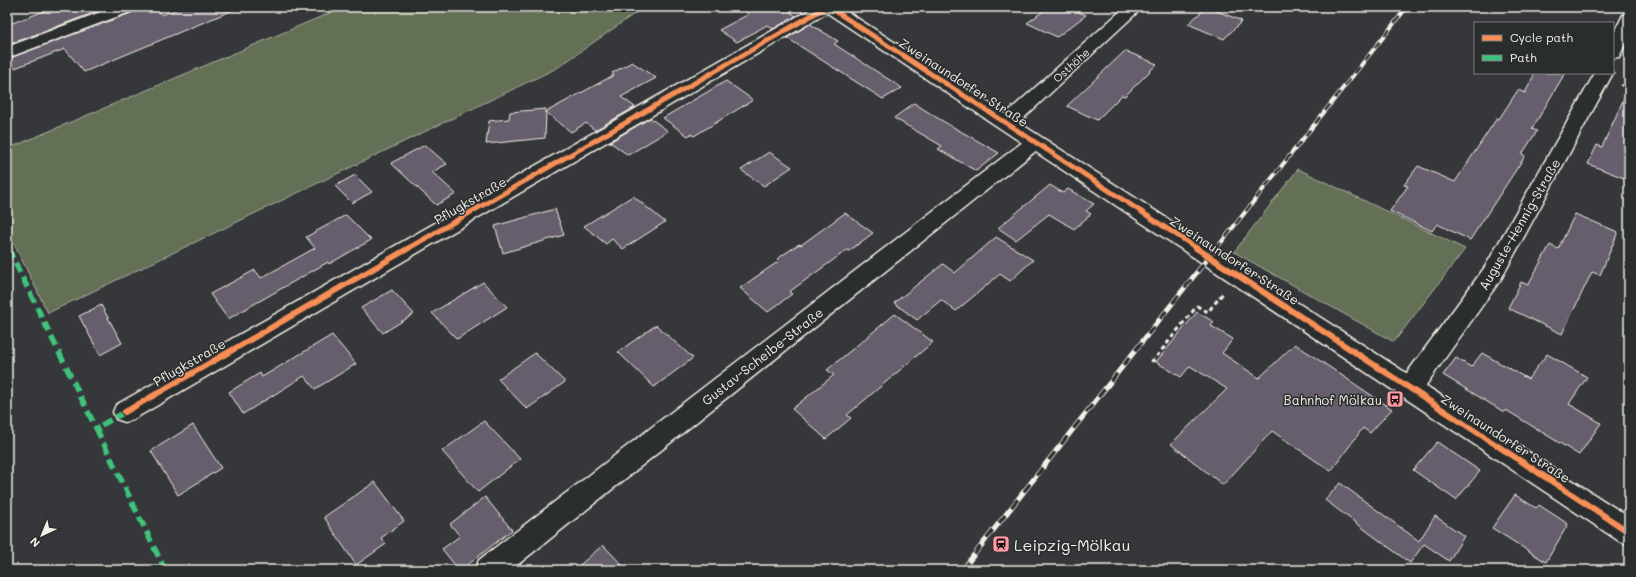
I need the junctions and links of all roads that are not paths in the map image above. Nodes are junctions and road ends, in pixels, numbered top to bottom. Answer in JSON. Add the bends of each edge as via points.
{"nodes":[{"id":1,"x":129,"y":7,"type":"edge"},
{"id":2,"x":827,"y":7,"type":"edge"},
{"id":3,"x":1135,"y":7,"type":"edge"},
{"id":4,"x":1629,"y":18,"type":"edge"},
{"id":5,"x":1614,"y":51,"type":"edge"},
{"id":6,"x":7,"y":53,"type":"edge"},
{"id":7,"x":1603,"y":74,"type":"edge"},
{"id":8,"x":1007,"y":123,"type":"junction"},
{"id":9,"x":1035,"y":142,"type":"junction"},
{"id":10,"x":1410,"y":388,"type":"junction"},
{"id":11,"x":125,"y":412,"type":"dead end"},
{"id":12,"x":1629,"y":532,"type":"edge"},
{"id":13,"x":489,"y":570,"type":"edge"}],
"edges":[{"from":1,"to":6,"type":"street"},
{"from":2,"to":8,"type":"street","name":"Zweinaundorfer Straße"},
{"from":2,"to":11,"type":"street","name":"Pflugkstraße"},
{"from":3,"to":8,"type":"street","name":"Osthöhe"},
{"from":4,"to":5,"type":"street"},
{"from":7,"to":10,"type":"street","name":"Auguste-Hennig-Straße","via":[[1493,273]]},
{"from":8,"to":9,"type":"street","name":"Zweinaundorfer Straße"},
{"from":9,"to":10,"type":"street","name":"Zweinaundorfer Straße"},
{"from":9,"to":13,"type":"street","name":"Gustav-Scheibe-Straße"},
{"from":10,"to":12,"type":"street","name":"Zweinaundorfer Straße"}]}
